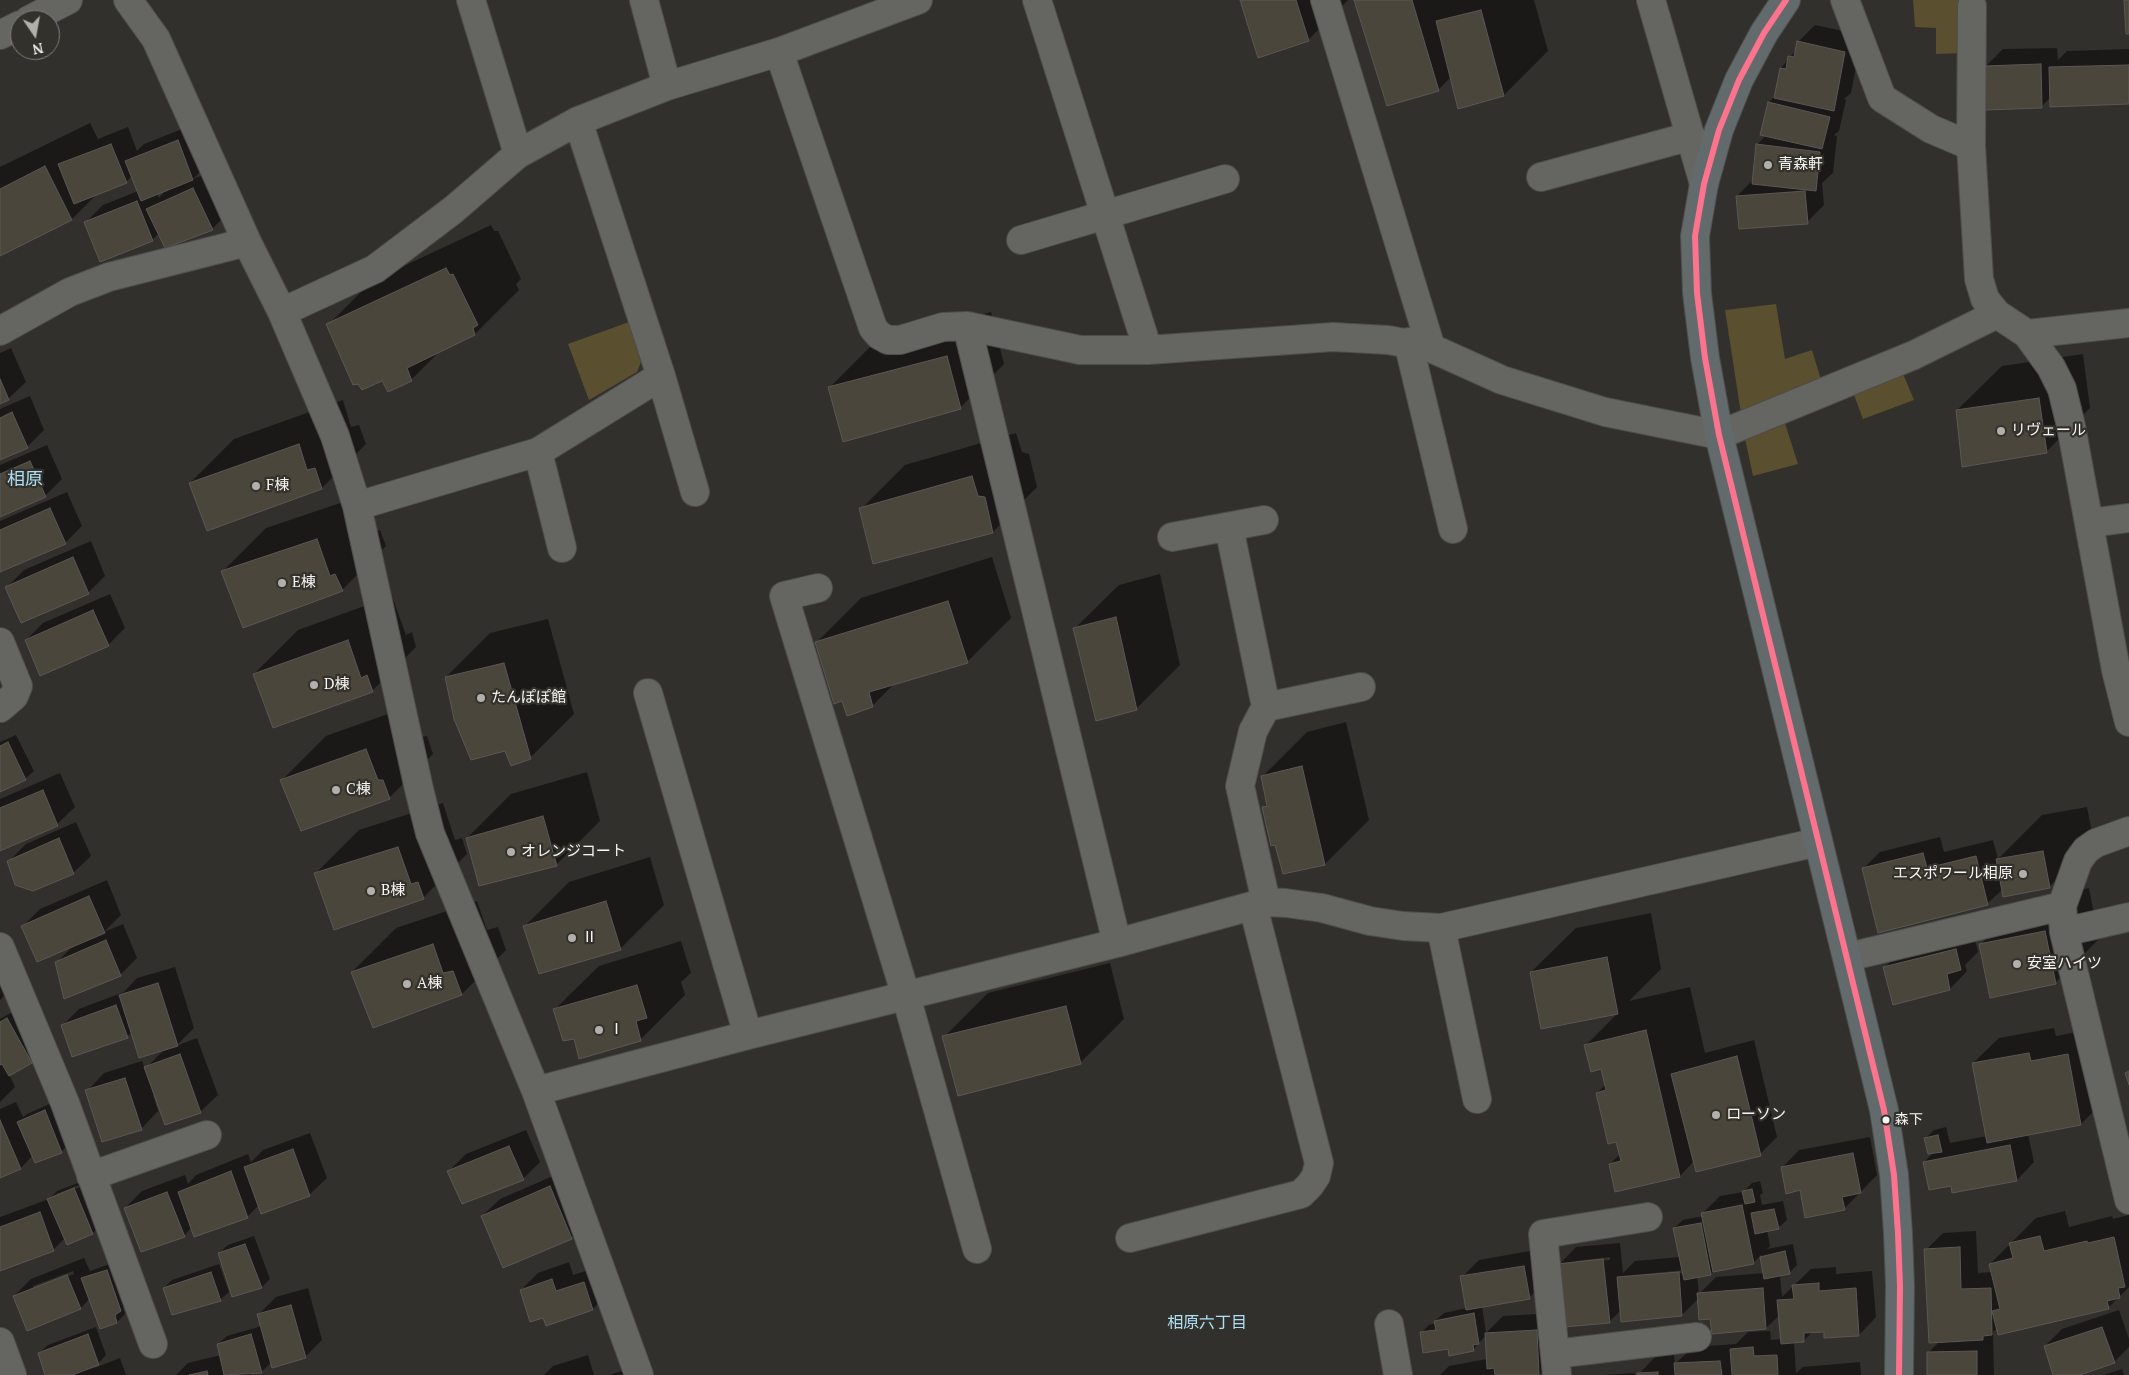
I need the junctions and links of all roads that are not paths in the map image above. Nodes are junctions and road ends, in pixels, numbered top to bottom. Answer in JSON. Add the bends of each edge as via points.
{"nodes":[{"id":1,"x":68,"y":0,"type":"edge"},
{"id":2,"x":128,"y":0,"type":"edge"},
{"id":3,"x":471,"y":0,"type":"edge"},
{"id":4,"x":644,"y":0,"type":"edge"},
{"id":5,"x":1037,"y":0,"type":"edge"},
{"id":6,"x":1325,"y":0,"type":"edge"},
{"id":7,"x":1651,"y":0,"type":"edge"},
{"id":8,"x":1786,"y":0,"type":"edge"},
{"id":9,"x":1845,"y":0,"type":"edge"},
{"id":10,"x":902,"y":3,"type":"edge"},
{"id":11,"x":1972,"y":6,"type":"dead end"},
{"id":12,"x":48,"y":10,"type":"edge"},
{"id":13,"x":780,"y":52,"type":"junction"},
{"id":14,"x":667,"y":86,"type":"junction"},
{"id":15,"x":578,"y":121,"type":"junction"},
{"id":16,"x":1690,"y":136,"type":"junction"},
{"id":17,"x":1971,"y":146,"type":"junction"},
{"id":18,"x":518,"y":154,"type":"junction"},
{"id":19,"x":1541,"y":178,"type":"dead end"},
{"id":20,"x":1225,"y":179,"type":"dead end"},
{"id":21,"x":1704,"y":184,"type":"junction"},
{"id":22,"x":1105,"y":214,"type":"junction"},
{"id":23,"x":1021,"y":240,"type":"dead end"},
{"id":24,"x":247,"y":242,"type":"junction"},
{"id":25,"x":282,"y":312,"type":"junction"},
{"id":26,"x":1997,"y":314,"type":"junction"},
{"id":27,"x":2129,"y":323,"type":"edge"},
{"id":28,"x":967,"y":326,"type":"junction"},
{"id":29,"x":0,"y":331,"type":"edge"},
{"id":30,"x":2027,"y":334,"type":"junction"},
{"id":31,"x":1420,"y":345,"type":"junction"},
{"id":32,"x":1148,"y":350,"type":"junction"},
{"id":33,"x":661,"y":376,"type":"junction"},
{"id":34,"x":1719,"y":436,"type":"junction"},
{"id":35,"x":538,"y":452,"type":"junction"},
{"id":36,"x":695,"y":492,"type":"dead end"},
{"id":37,"x":357,"y":506,"type":"junction"},
{"id":38,"x":2129,"y":518,"type":"edge"},
{"id":39,"x":1264,"y":520,"type":"dead end"},
{"id":40,"x":2090,"y":524,"type":"junction"},
{"id":41,"x":1229,"y":527,"type":"junction"},
{"id":42,"x":1453,"y":529,"type":"dead end"},
{"id":43,"x":1172,"y":537,"type":"dead end"},
{"id":44,"x":562,"y":548,"type":"dead end"},
{"id":45,"x":818,"y":588,"type":"dead end"},
{"id":46,"x":0,"y":642,"type":"edge"},
{"id":47,"x":1361,"y":687,"type":"dead end"},
{"id":48,"x":648,"y":692,"type":"dead end"},
{"id":49,"x":1266,"y":707,"type":"junction"},
{"id":50,"x":0,"y":708,"type":"edge"},
{"id":51,"x":2129,"y":722,"type":"edge"},
{"id":52,"x":2129,"y":831,"type":"edge"},
{"id":53,"x":1818,"y":842,"type":"junction"},
{"id":54,"x":1259,"y":904,"type":"junction"},
{"id":55,"x":2062,"y":906,"type":"junction"},
{"id":56,"x":2129,"y":916,"type":"edge"},
{"id":57,"x":1441,"y":928,"type":"junction"},
{"id":58,"x":2064,"y":932,"type":"junction"},
{"id":59,"x":1117,"y":943,"type":"junction"},
{"id":60,"x":0,"y":947,"type":"edge"},
{"id":61,"x":1848,"y":957,"type":"junction"},
{"id":62,"x":906,"y":996,"type":"junction"},
{"id":63,"x":748,"y":1034,"type":"junction"},
{"id":64,"x":536,"y":1091,"type":"junction"},
{"id":65,"x":1477,"y":1099,"type":"dead end"},
{"id":66,"x":207,"y":1135,"type":"dead end"},
{"id":67,"x":2121,"y":1136,"type":"edge"},
{"id":68,"x":91,"y":1176,"type":"junction"},
{"id":69,"x":2129,"y":1200,"type":"edge"},
{"id":70,"x":1648,"y":1217,"type":"dead end"},
{"id":71,"x":1130,"y":1238,"type":"dead end"},
{"id":72,"x":977,"y":1249,"type":"dead end"},
{"id":73,"x":1388,"y":1324,"type":"dead end"},
{"id":74,"x":1698,"y":1337,"type":"dead end"},
{"id":75,"x":0,"y":1342,"type":"edge"},
{"id":76,"x":153,"y":1344,"type":"dead end"},
{"id":77,"x":1556,"y":1364,"type":"edge"},
{"id":78,"x":12,"y":1375,"type":"edge"},
{"id":79,"x":639,"y":1375,"type":"edge"},
{"id":80,"x":1398,"y":1375,"type":"edge"},
{"id":81,"x":1899,"y":1375,"type":"edge"}],
"edges":[{"from":1,"to":12,"type":"street"},
{"from":2,"to":24,"type":"street","via":[[156,39]]},
{"from":3,"to":18,"type":"street"},
{"from":4,"to":14,"type":"street"},
{"from":5,"to":22,"type":"street"},
{"from":6,"to":31,"type":"street"},
{"from":7,"to":16,"type":"street"},
{"from":8,"to":21,"type":"main road","via":[[1738,80],[1719,130]]},
{"from":9,"to":17,"type":"street","via":[[1882,98],[1931,129]]},
{"from":10,"to":13,"type":"street"},
{"from":11,"to":17,"type":"street"},
{"from":13,"to":14,"type":"street"},
{"from":13,"to":28,"type":"street","via":[[873,328],[888,340],[900,340],[943,327]]},
{"from":14,"to":15,"type":"street"},
{"from":15,"to":18,"type":"street"},
{"from":15,"to":33,"type":"street"},
{"from":16,"to":19,"type":"street"},
{"from":16,"to":21,"type":"street"},
{"from":17,"to":26,"type":"street","via":[[1979,279],[1985,299]]},
{"from":18,"to":25,"type":"street","via":[[453,210],[375,269]]},
{"from":20,"to":22,"type":"street"},
{"from":21,"to":34,"type":"main road","via":[[1695,236],[1695,264],[1705,358]]},
{"from":22,"to":23,"type":"street"},
{"from":22,"to":32,"type":"street"},
{"from":24,"to":25,"type":"street"},
{"from":24,"to":29,"type":"street","via":[[108,277],[70,292]]},
{"from":25,"to":37,"type":"street","via":[[335,436]]},
{"from":26,"to":30,"type":"street"},
{"from":26,"to":34,"type":"street","via":[[1914,355]]},
{"from":27,"to":30,"type":"street"},
{"from":28,"to":32,"type":"street","via":[[1080,350]]},
{"from":28,"to":59,"type":"street"},
{"from":30,"to":40,"type":"street","via":[[2051,367],[2062,389]]},
{"from":31,"to":32,"type":"street","via":[[1334,337]]},
{"from":31,"to":34,"type":"street","via":[[1502,380],[1605,412]]},
{"from":31,"to":42,"type":"street"},
{"from":33,"to":35,"type":"street"},
{"from":33,"to":36,"type":"street"},
{"from":34,"to":53,"type":"main road"},
{"from":35,"to":37,"type":"street"},
{"from":35,"to":44,"type":"street"},
{"from":37,"to":64,"type":"street","via":[[430,833]]},
{"from":38,"to":40,"type":"street"},
{"from":39,"to":41,"type":"street"},
{"from":40,"to":51,"type":"street","via":[[2116,670]]},
{"from":41,"to":43,"type":"street"},
{"from":41,"to":49,"type":"street"},
{"from":45,"to":62,"type":"street","via":[[773,598]]},
{"from":46,"to":50,"type":"street","via":[[18,686],[14,696]]},
{"from":47,"to":49,"type":"street"},
{"from":48,"to":63,"type":"street"},
{"from":49,"to":54,"type":"street","via":[[1254,731],[1240,786]]},
{"from":52,"to":55,"type":"street","via":[[2086,850],[2078,861]]},
{"from":53,"to":57,"type":"street"},
{"from":53,"to":61,"type":"main road"},
{"from":54,"to":57,"type":"street","via":[[1286,903],[1322,908],[1370,922]]},
{"from":54,"to":59,"type":"street"},
{"from":54,"to":71,"type":"street","via":[[1319,1163],[1316,1176],[1301,1194]]},
{"from":55,"to":58,"type":"street"},
{"from":55,"to":61,"type":"street"},
{"from":56,"to":58,"type":"street"},
{"from":57,"to":65,"type":"street"},
{"from":58,"to":67,"type":"street"},
{"from":59,"to":62,"type":"street"},
{"from":60,"to":68,"type":"street","via":[[65,1103]]},
{"from":61,"to":81,"type":"main road","via":[[1884,1110],[1894,1175],[1900,1286]]},
{"from":62,"to":63,"type":"street"},
{"from":62,"to":72,"type":"street"},
{"from":63,"to":64,"type":"street"},
{"from":64,"to":79,"type":"street"},
{"from":66,"to":68,"type":"street"},
{"from":67,"to":69,"type":"street"},
{"from":68,"to":76,"type":"street"},
{"from":70,"to":77,"type":"street","via":[[1543,1234]]},
{"from":73,"to":80,"type":"street"},
{"from":74,"to":77,"type":"street"},
{"from":75,"to":78,"type":"street"}]}
